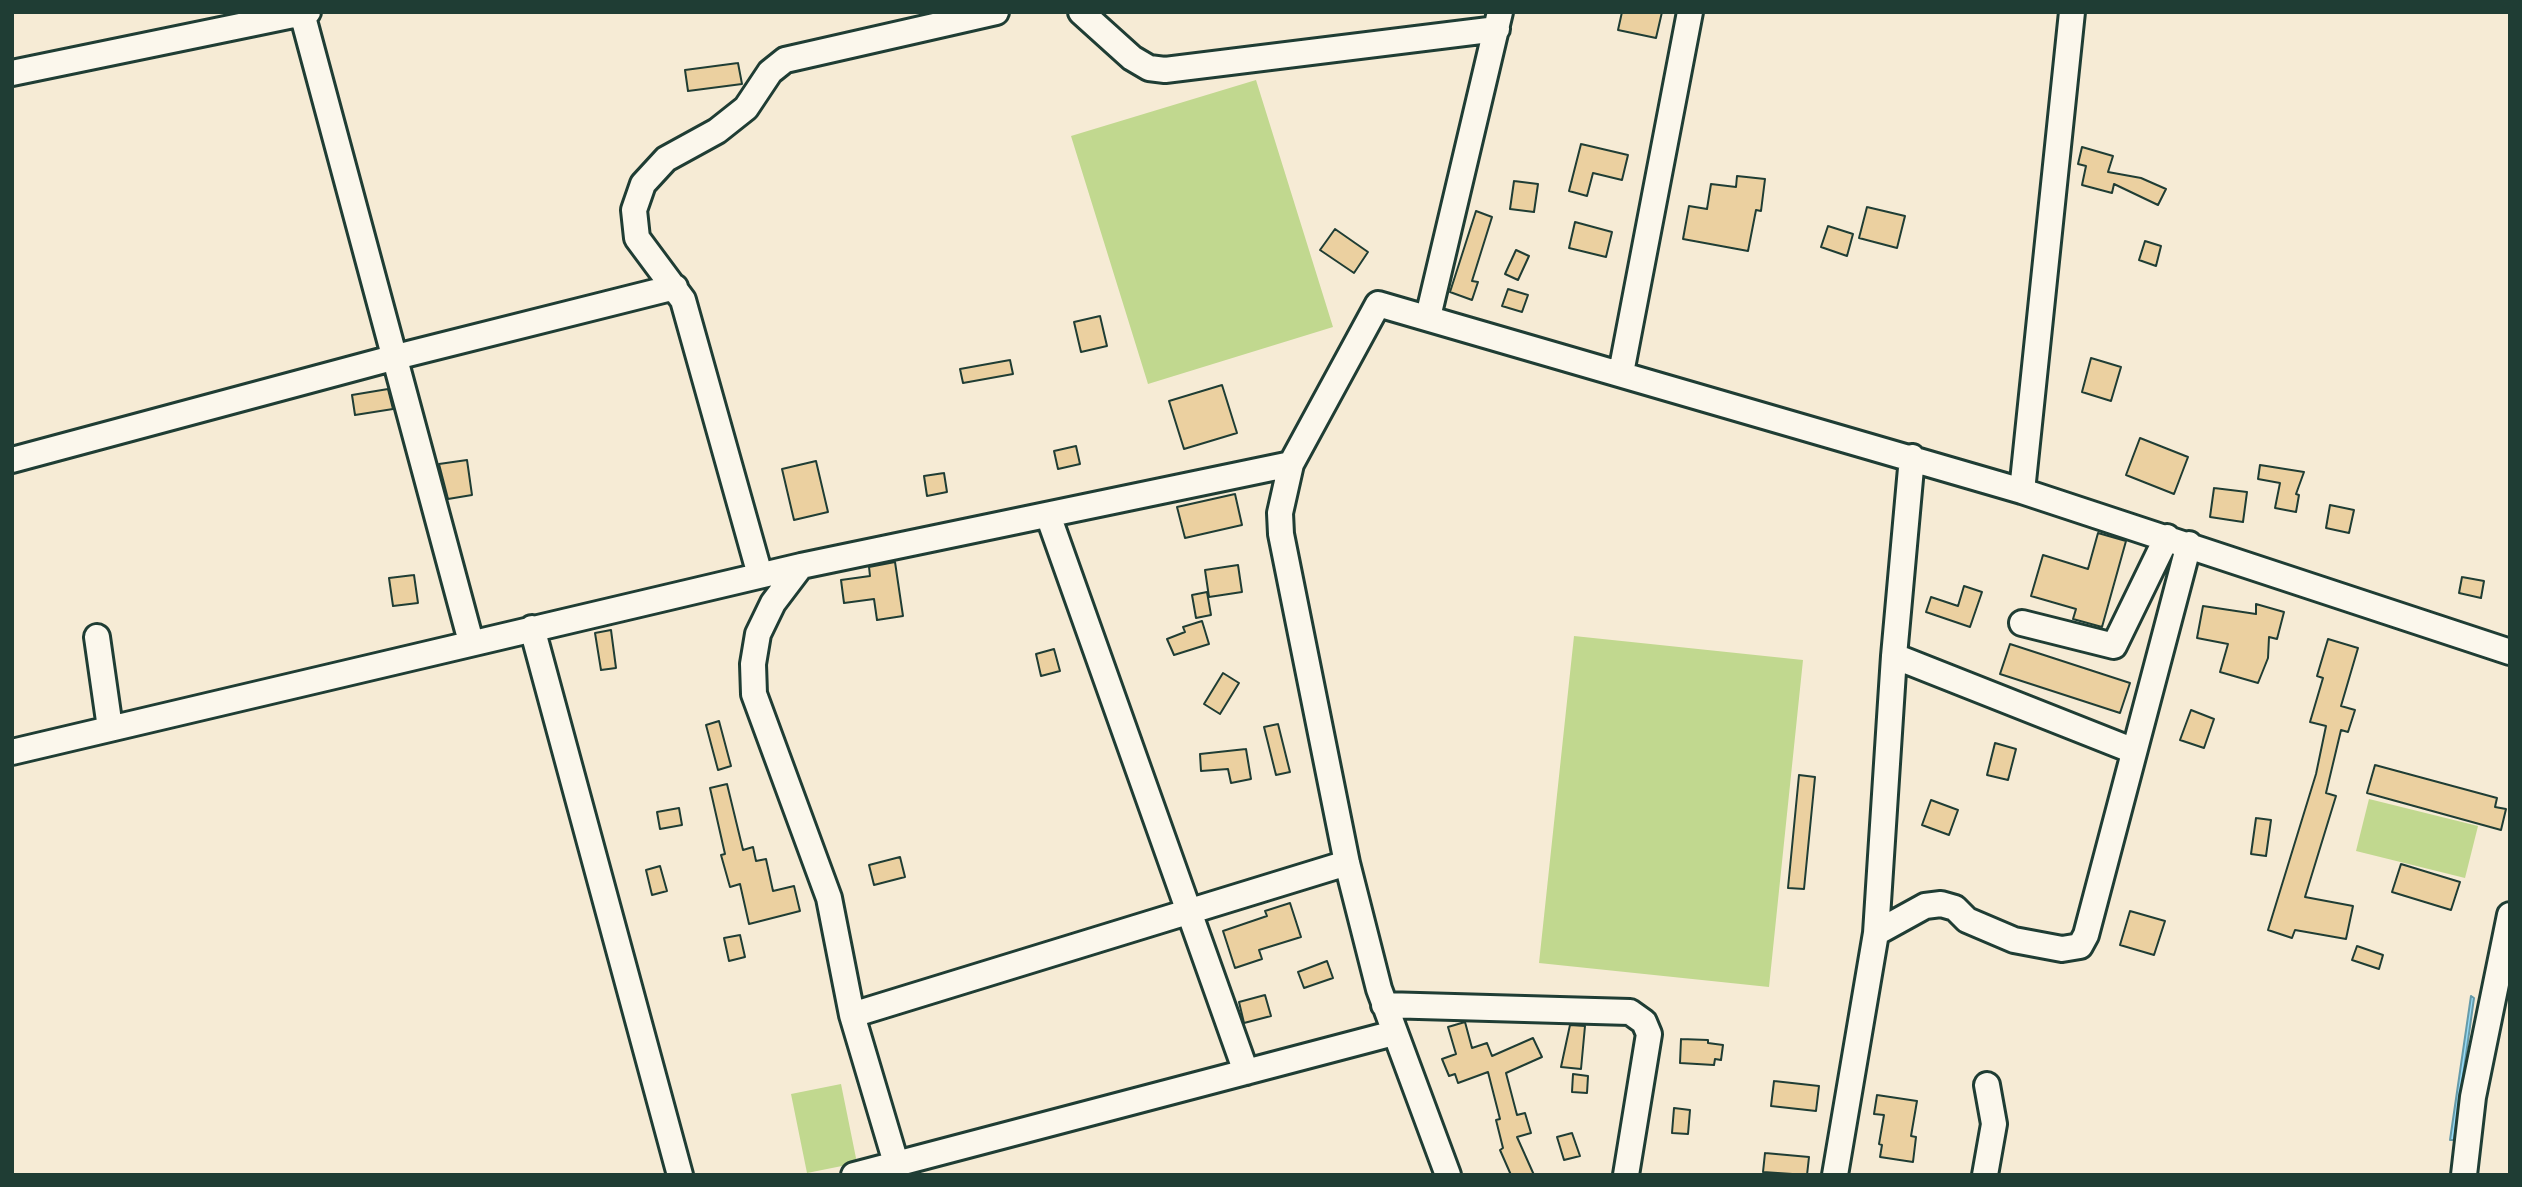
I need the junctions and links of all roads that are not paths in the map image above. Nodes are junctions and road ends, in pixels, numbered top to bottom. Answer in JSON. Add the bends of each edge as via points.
{"nodes":[{"id":1,"x":996,"y":12,"type":"edge"},
{"id":2,"x":1082,"y":12,"type":"edge"},
{"id":3,"x":1690,"y":12,"type":"edge"},
{"id":4,"x":2072,"y":12,"type":"edge"},
{"id":5,"x":305,"y":13,"type":"edge"},
{"id":6,"x":1499,"y":21,"type":"edge"},
{"id":7,"x":12,"y":74,"type":"edge"},
{"id":8,"x":675,"y":286,"type":"junction"},
{"id":9,"x":1428,"y":317,"type":"junction"},
{"id":10,"x":396,"y":357,"type":"junction"},
{"id":11,"x":1621,"y":373,"type":"junction"},
{"id":12,"x":1912,"y":457,"type":"junction"},
{"id":13,"x":12,"y":460,"type":"edge"},
{"id":14,"x":1292,"y":464,"type":"junction"},
{"id":15,"x":2022,"y":491,"type":"junction"},
{"id":16,"x":1048,"y":514,"type":"junction"},
{"id":17,"x":2178,"y":540,"type":"junction"},
{"id":18,"x":801,"y":566,"type":"junction"},
{"id":19,"x":760,"y":575,"type":"junction"},
{"id":20,"x":2022,"y":623,"type":"dead end"},
{"id":21,"x":531,"y":628,"type":"junction"},
{"id":22,"x":97,"y":637,"type":"dead end"},
{"id":23,"x":471,"y":642,"type":"junction"},
{"id":24,"x":2510,"y":652,"type":"edge"},
{"id":25,"x":1894,"y":656,"type":"junction"},
{"id":26,"x":110,"y":728,"type":"junction"},
{"id":27,"x":2134,"y":751,"type":"junction"},
{"id":28,"x":12,"y":752,"type":"edge"},
{"id":29,"x":1347,"y":863,"type":"junction"},
{"id":30,"x":1189,"y":911,"type":"junction"},
{"id":31,"x":2510,"y":915,"type":"edge"},
{"id":32,"x":1877,"y":933,"type":"junction"},
{"id":33,"x":1384,"y":1005,"type":"junction"},
{"id":34,"x":852,"y":1015,"type":"junction"},
{"id":35,"x":1394,"y":1033,"type":"junction"},
{"id":36,"x":1247,"y":1072,"type":"junction"},
{"id":37,"x":1987,"y":1085,"type":"dead end"},
{"id":38,"x":896,"y":1163,"type":"junction"},
{"id":39,"x":680,"y":1175,"type":"edge"},
{"id":40,"x":854,"y":1175,"type":"edge"},
{"id":41,"x":1448,"y":1175,"type":"edge"},
{"id":42,"x":1626,"y":1175,"type":"edge"},
{"id":43,"x":1835,"y":1175,"type":"edge"},
{"id":44,"x":1985,"y":1175,"type":"edge"},
{"id":45,"x":2464,"y":1175,"type":"edge"}],
"edges":[{"from":1,"to":8,"type":"street","via":[[785,60],[770,72],[746,108],[718,131],[655,168],[638,197],[635,228],[641,246]]},
{"from":2,"to":6,"type":"street","via":[[1132,58],[1149,68],[1165,70]]},
{"from":3,"to":11,"type":"street"},
{"from":4,"to":15,"type":"street"},
{"from":5,"to":7,"type":"street"},
{"from":5,"to":10,"type":"street"},
{"from":6,"to":9,"type":"street"},
{"from":8,"to":10,"type":"street"},
{"from":8,"to":19,"type":"street","via":[[683,300]]},
{"from":9,"to":11,"type":"street"},
{"from":9,"to":14,"type":"street","via":[[1378,303]]},
{"from":10,"to":13,"type":"street"},
{"from":10,"to":23,"type":"street"},
{"from":11,"to":12,"type":"street"},
{"from":12,"to":15,"type":"street"},
{"from":12,"to":25,"type":"street"},
{"from":14,"to":16,"type":"street"},
{"from":14,"to":29,"type":"street","via":[[1280,513],[1281,534]]},
{"from":15,"to":17,"type":"street"},
{"from":16,"to":18,"type":"street"},
{"from":16,"to":30,"type":"street"},
{"from":17,"to":20,"type":"street","via":[[2114,646]]},
{"from":17,"to":24,"type":"street"},
{"from":17,"to":27,"type":"street"},
{"from":18,"to":19,"type":"street"},
{"from":18,"to":34,"type":"street","via":[[773,603],[758,634],[752,664],[754,694],[829,898]]},
{"from":19,"to":21,"type":"street"},
{"from":21,"to":23,"type":"street"},
{"from":21,"to":39,"type":"street"},
{"from":22,"to":26,"type":"street"},
{"from":23,"to":26,"type":"street"},
{"from":25,"to":27,"type":"street"},
{"from":25,"to":32,"type":"street"},
{"from":26,"to":28,"type":"street"},
{"from":27,"to":32,"type":"street","via":[[2080,946],[2062,949],[2014,940],[1941,904],[1925,906]]},
{"from":29,"to":30,"type":"street"},
{"from":29,"to":33,"type":"street"},
{"from":30,"to":34,"type":"street"},
{"from":30,"to":36,"type":"street"},
{"from":31,"to":45,"type":"street","via":[[2473,1097]]},
{"from":32,"to":43,"type":"street"},
{"from":33,"to":35,"type":"street"},
{"from":33,"to":42,"type":"street","via":[[1630,1012],[1649,1034]]},
{"from":34,"to":38,"type":"street"},
{"from":35,"to":36,"type":"street"},
{"from":35,"to":41,"type":"street"},
{"from":36,"to":38,"type":"street"},
{"from":37,"to":44,"type":"street","via":[[1994,1124]]},
{"from":38,"to":40,"type":"street"}]}
